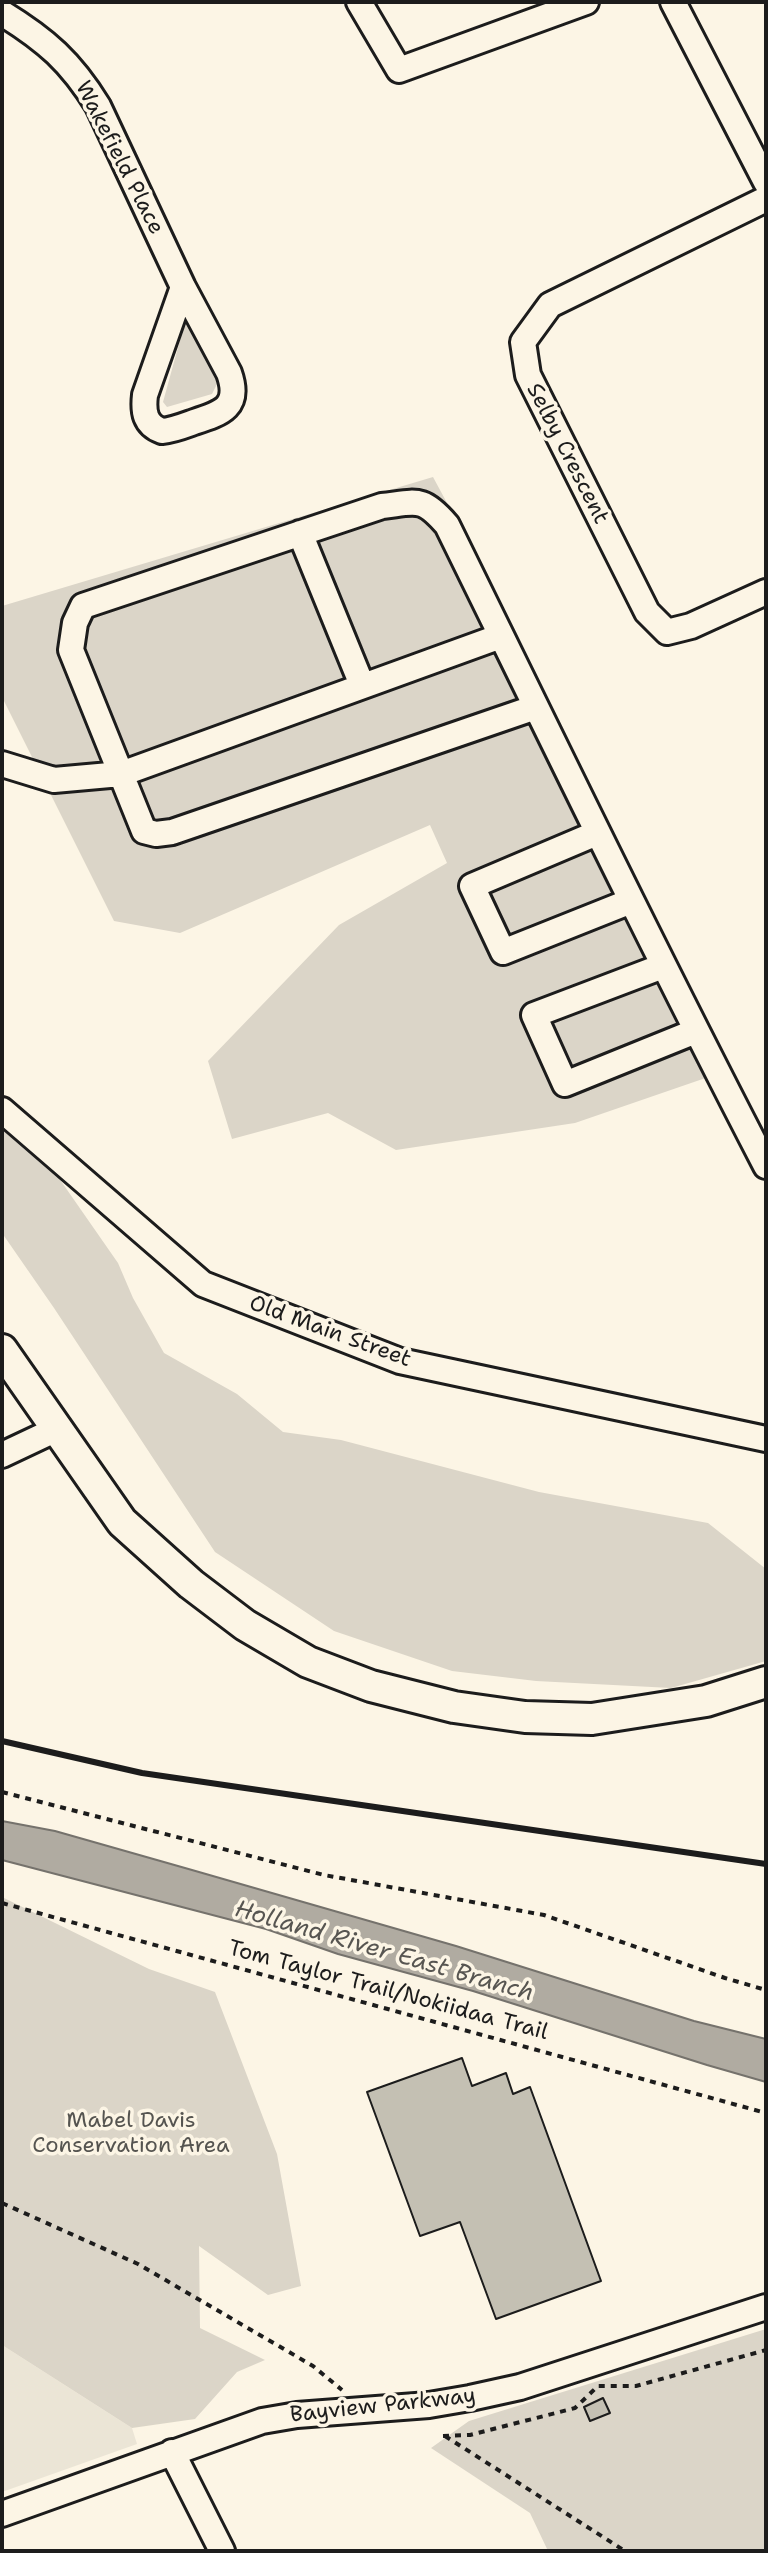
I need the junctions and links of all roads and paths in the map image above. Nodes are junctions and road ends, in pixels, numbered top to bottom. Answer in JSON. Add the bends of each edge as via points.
{"nodes":[{"id":1,"x":359,"y":2,"type":"edge"},
{"id":2,"x":586,"y":2,"type":"edge"},
{"id":3,"x":673,"y":2,"type":"edge"},
{"id":4,"x":2,"y":13,"type":"edge"},
{"id":5,"x":766,"y":182,"type":"edge"},
{"id":6,"x":766,"y":199,"type":"edge"},
{"id":7,"x":183,"y":287,"type":"junction"},
{"id":8,"x":300,"y":533,"type":"junction"},
{"id":9,"x":766,"y":592,"type":"edge"},
{"id":10,"x":501,"y":636,"type":"junction"},
{"id":11,"x":362,"y":685,"type":"junction"},
{"id":12,"x":536,"y":707,"type":"junction"},
{"id":13,"x":2,"y":764,"type":"edge"},
{"id":14,"x":121,"y":774,"type":"junction"},
{"id":15,"x":597,"y":833,"type":"junction"},
{"id":16,"x":631,"y":901,"type":"junction"},
{"id":17,"x":663,"y":966,"type":"junction"},
{"id":18,"x":696,"y":1031,"type":"junction"},
{"id":19,"x":2,"y":1110,"type":"edge"},
{"id":20,"x":766,"y":1166,"type":"edge"},
{"id":21,"x":2,"y":1350,"type":"edge"},
{"id":22,"x":57,"y":1429,"type":"junction"},
{"id":23,"x":766,"y":1439,"type":"edge"},
{"id":24,"x":2,"y":1455,"type":"edge"},
{"id":25,"x":766,"y":1682,"type":"edge"},
{"id":26,"x":2,"y":1792,"type":"edge"},
{"id":27,"x":2,"y":1903,"type":"edge"},
{"id":28,"x":766,"y":1990,"type":"edge"},
{"id":29,"x":766,"y":2113,"type":"edge"},
{"id":30,"x":2,"y":2203,"type":"edge"},
{"id":31,"x":766,"y":2307,"type":"edge"},
{"id":32,"x":766,"y":2350,"type":"edge"},
{"id":33,"x":313,"y":2366,"type":"dead end"},
{"id":34,"x":172,"y":2452,"type":"junction"},
{"id":35,"x":2,"y":2514,"type":"edge"},
{"id":36,"x":222,"y":2551,"type":"edge"},
{"id":37,"x":625,"y":2551,"type":"edge"}],
"edges":[{"from":1,"to":2,"type":"street","via":[[399,70]]},
{"from":3,"to":5,"type":"street"},
{"from":4,"to":7,"type":"street","name":"Wakefield Place","via":[[56,50],[86,86]]},
{"from":6,"to":9,"type":"street","name":"Selby Crescent","via":[[550,305],[523,342],[528,375],[647,612],[667,632]]},
{"from":7,"to":7,"type":"street","name":"Wakefield Place","via":[[143,405],[148,421],[162,431],[222,413],[233,395],[229,373]]},
{"from":8,"to":10,"type":"street","via":[[382,506],[431,506],[447,525]]},
{"from":8,"to":11,"type":"street"},
{"from":8,"to":14,"type":"street","via":[[83,606],[71,650]]},
{"from":10,"to":11,"type":"street"},
{"from":10,"to":12,"type":"street"},
{"from":11,"to":14,"type":"street"},
{"from":12,"to":14,"type":"street","via":[[172,832],[144,831]]},
{"from":12,"to":15,"type":"street"},
{"from":13,"to":14,"type":"street","via":[[54,780]]},
{"from":15,"to":16,"type":"street"},
{"from":15,"to":16,"type":"street","via":[[472,886],[503,952]]},
{"from":16,"to":17,"type":"street"},
{"from":17,"to":18,"type":"street"},
{"from":17,"to":18,"type":"street","via":[[534,1015],[565,1084]]},
{"from":18,"to":20,"type":"street"},
{"from":19,"to":23,"type":"street","name":"Old Main Street","via":[[203,1284],[400,1361]]},
{"from":21,"to":22,"type":"main road"},
{"from":22,"to":24,"type":"street"},
{"from":22,"to":25,"type":"main road","via":[[122,1522],[191,1584],[245,1625],[308,1662],[371,1686],[454,1707],[592,1719],[706,1701]]},
{"from":26,"to":28,"type":"path","via":[[324,1875],[544,1915]]},
{"from":27,"to":29,"type":"path","name":"Tom Taylor Trail/Nokiidaa Trail"},
{"from":30,"to":33,"type":"path","via":[[138,2264]]},
{"from":31,"to":34,"type":"street","name":"Bayview Parkway","via":[[508,2390],[429,2405],[262,2421]]},
{"from":32,"to":37,"type":"path","via":[[636,2386],[598,2386],[575,2408],[470,2435],[443,2436]]},
{"from":34,"to":35,"type":"street","name":"Bayview Parkway"},
{"from":34,"to":36,"type":"street"}]}
